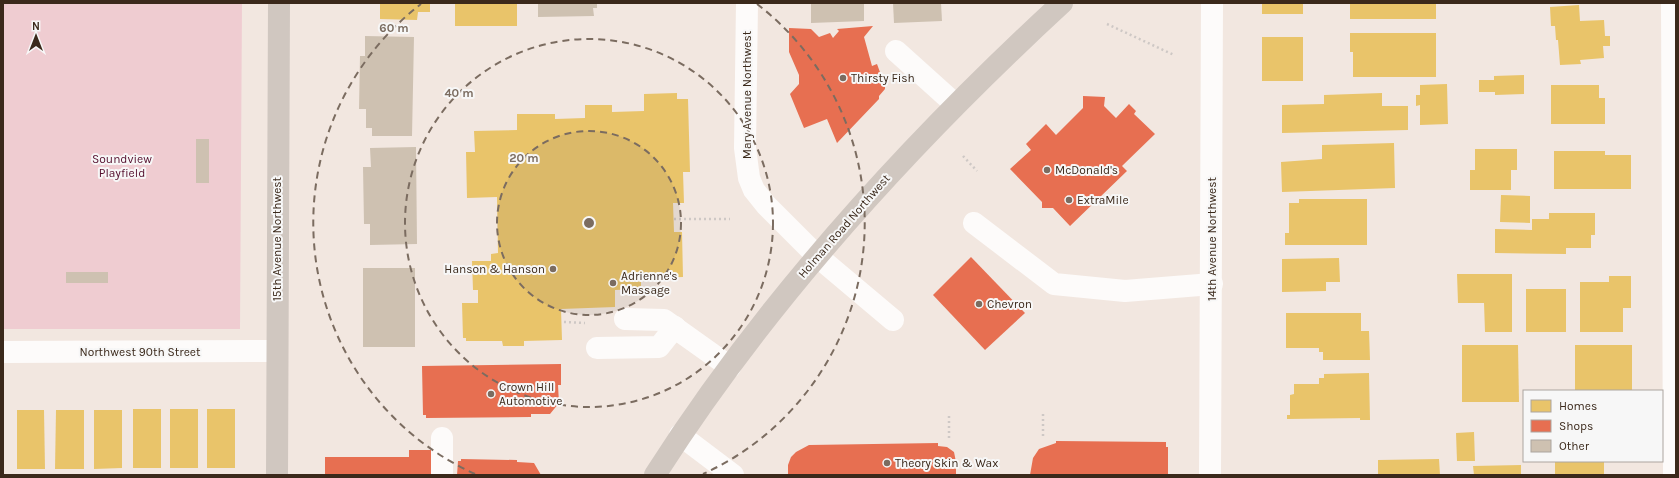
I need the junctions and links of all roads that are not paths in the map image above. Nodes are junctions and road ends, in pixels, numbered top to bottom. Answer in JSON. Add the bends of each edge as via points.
{"nodes":[{"id":1,"x":279,"y":3,"type":"edge"},
{"id":2,"x":747,"y":3,"type":"edge"},
{"id":3,"x":1062,"y":3,"type":"edge"},
{"id":4,"x":1212,"y":3,"type":"edge"},
{"id":5,"x":1672,"y":3,"type":"edge"},
{"id":6,"x":896,"y":51,"type":"dead end"},
{"id":7,"x":956,"y":105,"type":"junction"},
{"id":8,"x":974,"y":223,"type":"dead end"},
{"id":9,"x":817,"y":256,"type":"junction"},
{"id":10,"x":1212,"y":284,"type":"junction"},
{"id":11,"x":625,"y":319,"type":"dead end"},
{"id":12,"x":893,"y":320,"type":"dead end"},
{"id":13,"x":675,"y":328,"type":"junction"},
{"id":14,"x":597,"y":348,"type":"dead end"},
{"id":15,"x":277,"y":351,"type":"junction"},
{"id":16,"x":3,"y":352,"type":"edge"},
{"id":17,"x":730,"y":367,"type":"junction"},
{"id":18,"x":680,"y":435,"type":"junction"},
{"id":19,"x":442,"y":438,"type":"dead end"},
{"id":20,"x":277,"y":475,"type":"edge"},
{"id":21,"x":442,"y":475,"type":"edge"},
{"id":22,"x":655,"y":475,"type":"edge"},
{"id":23,"x":733,"y":475,"type":"edge"},
{"id":24,"x":1210,"y":475,"type":"edge"},
{"id":25,"x":1674,"y":475,"type":"edge"}],
"edges":[{"from":1,"to":15,"type":"main road","name":"15th Avenue Northwest"},
{"from":2,"to":9,"type":"street","name":"Mary Avenue Northwest","via":[[745,148],[749,178],[766,206]]},
{"from":3,"to":7,"type":"main road","name":"Holman Road Northwest"},
{"from":4,"to":10,"type":"street","name":"14th Avenue Northwest"},
{"from":5,"to":25,"type":"street"},
{"from":6,"to":7,"type":"street"},
{"from":7,"to":9,"type":"main road","name":"Holman Road Northwest","via":[[868,195]]},
{"from":8,"to":10,"type":"street","via":[[1054,284],[1124,291]]},
{"from":9,"to":12,"type":"street","name":"Mary Avenue Northwest"},
{"from":9,"to":17,"type":"main road","name":"Holman Road Northwest"},
{"from":10,"to":24,"type":"street","name":"14th Avenue Northwest"},
{"from":11,"to":13,"type":"street","via":[[664,320]]},
{"from":13,"to":14,"type":"street","via":[[660,347]]},
{"from":13,"to":17,"type":"street"},
{"from":15,"to":16,"type":"street","name":"Northwest 90th Street"},
{"from":15,"to":20,"type":"main road","name":"15th Avenue Northwest"},
{"from":17,"to":18,"type":"main road","name":"Holman Road Northwest"},
{"from":18,"to":22,"type":"main road","name":"Holman Road Northwest"},
{"from":18,"to":23,"type":"street"},
{"from":19,"to":21,"type":"street"}]}
